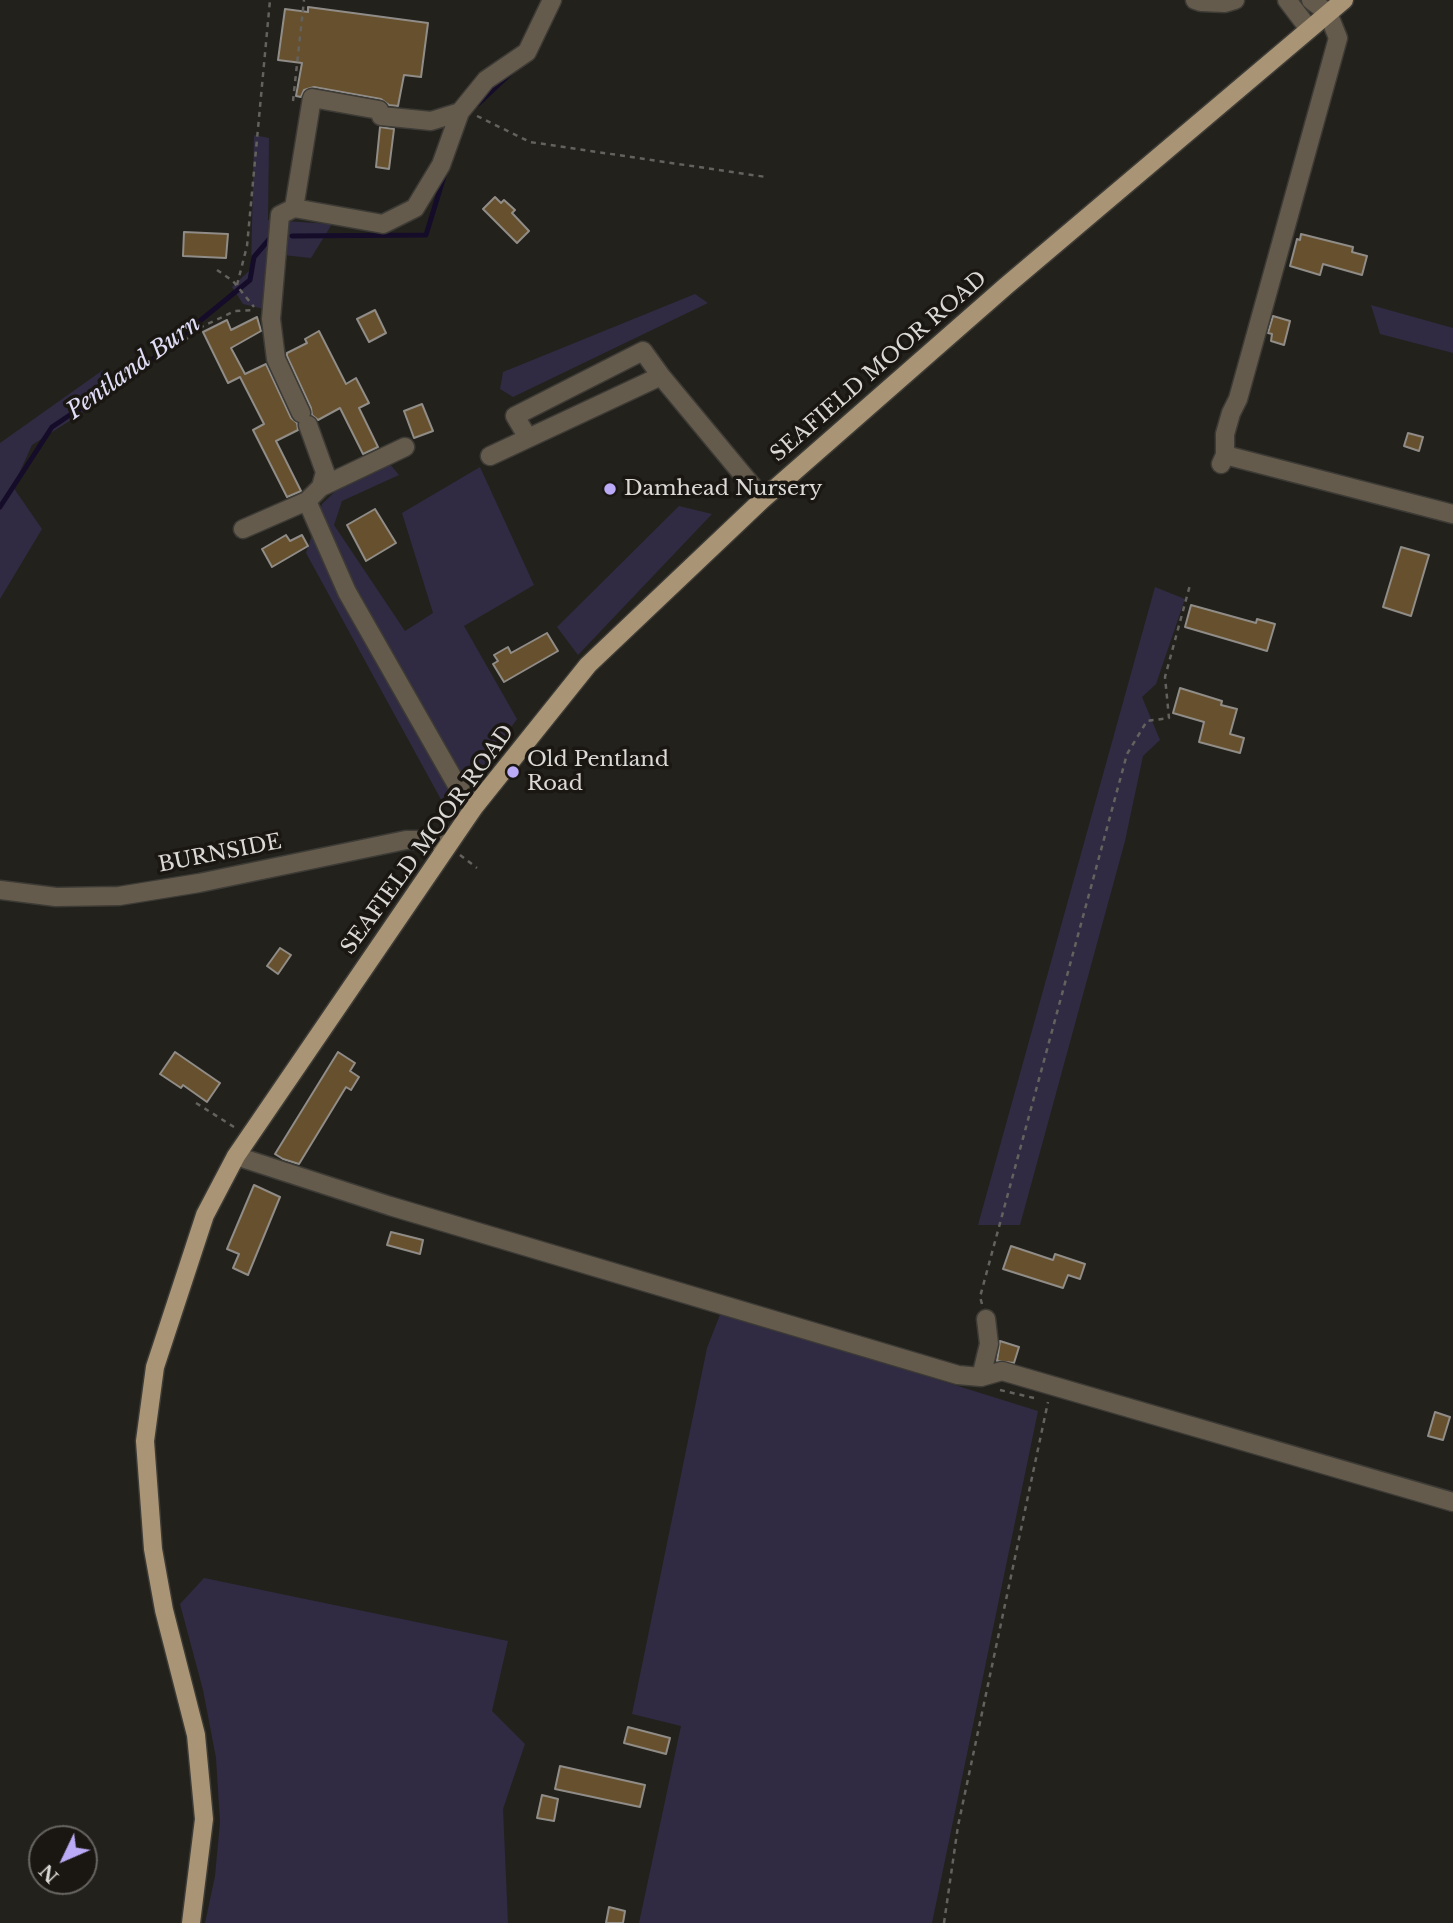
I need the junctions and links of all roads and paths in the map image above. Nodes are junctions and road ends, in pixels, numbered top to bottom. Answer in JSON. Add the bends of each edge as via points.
{"nodes":[{"id":1,"x":270,"y":0,"type":"edge"},
{"id":2,"x":304,"y":0,"type":"edge"},
{"id":3,"x":552,"y":0,"type":"edge"},
{"id":4,"x":1195,"y":0,"type":"edge"},
{"id":5,"x":1235,"y":0,"type":"edge"},
{"id":6,"x":1287,"y":0,"type":"edge"},
{"id":7,"x":1311,"y":0,"type":"edge"},
{"id":8,"x":1344,"y":0,"type":"edge"},
{"id":9,"x":1328,"y":13,"type":"junction"},
{"id":10,"x":1309,"y":29,"type":"junction"},
{"id":11,"x":311,"y":105,"type":"junction"},
{"id":12,"x":460,"y":111,"type":"junction"},
{"id":13,"x":766,"y":177,"type":"dead end"},
{"id":14,"x":295,"y":208,"type":"junction"},
{"id":15,"x":217,"y":270,"type":"dead end"},
{"id":16,"x":237,"y":285,"type":"junction"},
{"id":17,"x":241,"y":291,"type":"dead end"},
{"id":18,"x":264,"y":314,"type":"junction"},
{"id":19,"x":184,"y":341,"type":"dead end"},
{"id":20,"x":661,"y":376,"type":"junction"},
{"id":21,"x":528,"y":438,"type":"junction"},
{"id":22,"x":405,"y":447,"type":"dead end"},
{"id":23,"x":490,"y":456,"type":"dead end"},
{"id":24,"x":321,"y":486,"type":"junction"},
{"id":25,"x":763,"y":499,"type":"junction"},
{"id":26,"x":307,"y":501,"type":"junction"},
{"id":27,"x":1453,"y":514,"type":"edge"},
{"id":28,"x":243,"y":529,"type":"dead end"},
{"id":29,"x":1190,"y":584,"type":"dead end"},
{"id":30,"x":475,"y":806,"type":"junction"},
{"id":31,"x":446,"y":845,"type":"junction"},
{"id":32,"x":0,"y":890,"type":"edge"},
{"id":33,"x":196,"y":1103,"type":"dead end"},
{"id":34,"x":250,"y":1136,"type":"junction"},
{"id":35,"x":236,"y":1156,"type":"junction"},
{"id":36,"x":986,"y":1319,"type":"joint"},
{"id":37,"x":981,"y":1377,"type":"junction"},
{"id":38,"x":1049,"y":1399,"type":"dead end"},
{"id":39,"x":1453,"y":1502,"type":"edge"},
{"id":40,"x":191,"y":1923,"type":"edge"},
{"id":41,"x":944,"y":1923,"type":"edge"}],
"edges":[{"from":1,"to":16,"type":"path","via":[[247,246]]},
{"from":2,"to":11,"type":"path","via":[[293,101]]},
{"from":3,"to":12,"type":"street","via":[[527,52],[486,80]]},
{"from":4,"to":5,"type":"street"},
{"from":6,"to":10,"type":"street"},
{"from":7,"to":9,"type":"street"},
{"from":8,"to":9,"type":"main road","name":"SEAFIELD MOOR ROAD"},
{"from":9,"to":10,"type":"main road","name":"SEAFIELD MOOR ROAD"},
{"from":9,"to":27,"type":"street","via":[[1338,38],[1225,434],[1223,459]]},
{"from":10,"to":25,"type":"main road","name":"SEAFIELD MOOR ROAD"},
{"from":11,"to":12,"type":"street","via":[[312,98],[379,110],[381,116],[430,121]]},
{"from":11,"to":14,"type":"street"},
{"from":12,"to":13,"type":"path","via":[[485,118],[530,142]]},
{"from":12,"to":14,"type":"street","via":[[441,165],[415,208],[383,224]]},
{"from":14,"to":18,"type":"street","via":[[280,215]]},
{"from":15,"to":16,"type":"path"},
{"from":16,"to":17,"type":"path"},
{"from":18,"to":19,"type":"path","via":[[234,311]]},
{"from":18,"to":24,"type":"street","via":[[276,359],[325,472]]},
{"from":20,"to":21,"type":"street"},
{"from":20,"to":21,"type":"street","via":[[643,351],[515,416]]},
{"from":20,"to":25,"type":"street"},
{"from":21,"to":23,"type":"street"},
{"from":22,"to":24,"type":"street"},
{"from":24,"to":26,"type":"street"},
{"from":25,"to":30,"type":"main road","name":"SEAFIELD MOOR ROAD","via":[[589,665]]},
{"from":26,"to":28,"type":"street"},
{"from":26,"to":30,"type":"street","via":[[347,592],[458,787]]},
{"from":29,"to":36,"type":"path","via":[[1165,677],[1169,718],[1147,721],[1127,754],[980,1297]]},
{"from":30,"to":31,"type":"main road","name":"SEAFIELD MOOR ROAD"},
{"from":31,"to":32,"type":"street","name":"BURNSIDE","via":[[406,840],[119,896],[56,897]]},
{"from":31,"to":34,"type":"main road","name":"SEAFIELD MOOR ROAD"},
{"from":33,"to":34,"type":"path"},
{"from":34,"to":35,"type":"main road","name":"SEAFIELD MOOR ROAD"},
{"from":35,"to":37,"type":"street","via":[[931,1367]]},
{"from":35,"to":40,"type":"main road","name":"SEAFIELD MOOR ROAD","via":[[205,1215],[159,1354],[145,1441],[153,1549],[196,1735],[204,1819]]},
{"from":36,"to":37,"type":"street","via":[[989,1344]]},
{"from":37,"to":39,"type":"street","via":[[1002,1371]]},
{"from":38,"to":41,"type":"path","via":[[958,1825]]}]}
